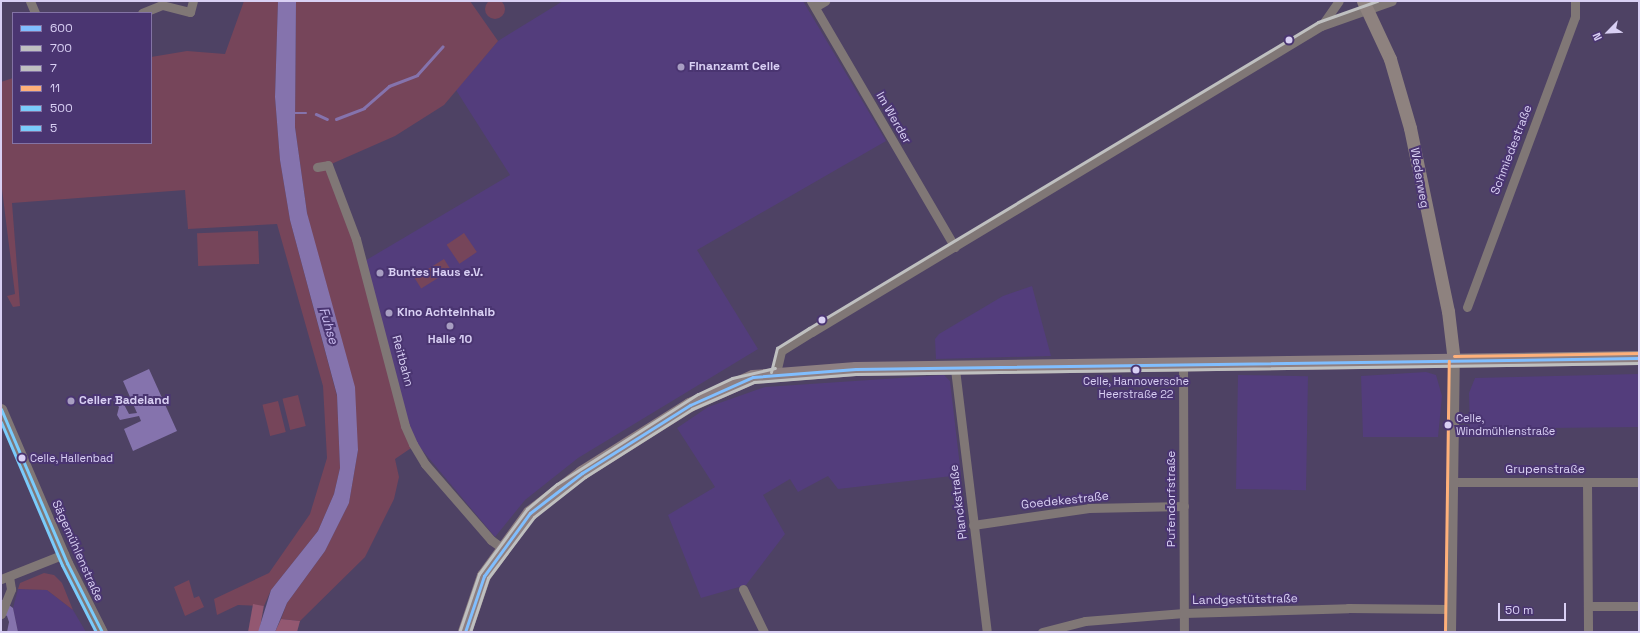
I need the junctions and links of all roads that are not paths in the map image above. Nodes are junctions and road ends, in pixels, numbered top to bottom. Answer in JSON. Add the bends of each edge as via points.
{"nodes":[{"id":1,"x":30,"y":1,"type":"edge"},
{"id":2,"x":193,"y":1,"type":"edge"},
{"id":3,"x":826,"y":1,"type":"edge"},
{"id":4,"x":1339,"y":1,"type":"edge"},
{"id":5,"x":1392,"y":1,"type":"edge"},
{"id":6,"x":1575,"y":1,"type":"edge"},
{"id":7,"x":813,"y":4,"type":"edge"},
{"id":8,"x":1365,"y":4,"type":"edge"},
{"id":9,"x":34,"y":12,"type":"edge"},
{"id":10,"x":144,"y":12,"type":"edge"},
{"id":11,"x":1321,"y":26,"type":"junction"},
{"id":12,"x":317,"y":167,"type":"dead end"},
{"id":13,"x":955,"y":248,"type":"junction"},
{"id":14,"x":1467,"y":307,"type":"dead end"},
{"id":15,"x":1639,"y":358,"type":"edge"},
{"id":16,"x":1454,"y":361,"type":"junction"},
{"id":17,"x":1183,"y":366,"type":"junction"},
{"id":18,"x":955,"y":369,"type":"junction"},
{"id":19,"x":776,"y":373,"type":"junction"},
{"id":20,"x":1,"y":409,"type":"edge"},
{"id":21,"x":1450,"y":482,"type":"junction"},
{"id":22,"x":1587,"y":482,"type":"junction"},
{"id":23,"x":1639,"y":482,"type":"edge"},
{"id":24,"x":1184,"y":506,"type":"junction"},
{"id":25,"x":973,"y":525,"type":"junction"},
{"id":26,"x":502,"y":548,"type":"junction"},
{"id":27,"x":64,"y":554,"type":"junction"},
{"id":28,"x":5,"y":578,"type":"edge"},
{"id":29,"x":743,"y":589,"type":"dead end"},
{"id":30,"x":1588,"y":606,"type":"junction"},
{"id":31,"x":1639,"y":606,"type":"edge"},
{"id":32,"x":1450,"y":609,"type":"junction"},
{"id":33,"x":1184,"y":613,"type":"junction"},
{"id":34,"x":1,"y":614,"type":"edge"},
{"id":35,"x":102,"y":632,"type":"edge"},
{"id":36,"x":465,"y":632,"type":"edge"},
{"id":37,"x":764,"y":632,"type":"edge"},
{"id":38,"x":987,"y":632,"type":"edge"},
{"id":39,"x":1042,"y":632,"type":"edge"},
{"id":40,"x":1184,"y":632,"type":"edge"},
{"id":41,"x":1450,"y":632,"type":"edge"},
{"id":42,"x":1588,"y":632,"type":"edge"}],
"edges":[{"from":1,"to":9,"type":"street"},
{"from":2,"to":10,"type":"street","via":[[190,12],[162,5]]},
{"from":3,"to":7,"type":"street"},
{"from":4,"to":11,"type":"street"},
{"from":5,"to":8,"type":"street"},
{"from":6,"to":14,"type":"street","name":"Schmiedestraße","via":[[1575,17]]},
{"from":7,"to":13,"type":"street","name":"Im Werder"},
{"from":8,"to":11,"type":"street"},
{"from":8,"to":16,"type":"main road","name":"Wederweg","via":[[1390,59],[1410,128],[1448,311]]},
{"from":11,"to":13,"type":"street"},
{"from":12,"to":26,"type":"street","name":"Reitbahn","via":[[328,165],[356,239],[405,426],[413,444],[440,481],[491,540]]},
{"from":13,"to":19,"type":"street","via":[[782,351]]},
{"from":15,"to":16,"type":"main road"},
{"from":16,"to":17,"type":"main road"},
{"from":16,"to":21,"type":"street","via":[[1456,424]]},
{"from":17,"to":18,"type":"main road"},
{"from":17,"to":24,"type":"street","name":"Pufendorfstraße"},
{"from":18,"to":19,"type":"main road"},
{"from":18,"to":25,"type":"street","name":"Planckstraße"},
{"from":19,"to":26,"type":"main road","via":[[734,382],[707,395],[621,447],[536,508]]},
{"from":20,"to":27,"type":"street","name":"Sägemühlenstraße"},
{"from":21,"to":22,"type":"street","name":"Grupenstraße"},
{"from":21,"to":32,"type":"street"},
{"from":22,"to":23,"type":"street","name":"Grupenstraße"},
{"from":22,"to":30,"type":"street"},
{"from":24,"to":25,"type":"street","name":"Goedekestraße","via":[[1089,508]]},
{"from":24,"to":33,"type":"street","name":"Pufendorfstraße"},
{"from":25,"to":38,"type":"street","name":"Planckstraße"},
{"from":26,"to":36,"type":"main road","via":[[484,576]]},
{"from":27,"to":28,"type":"street"},
{"from":27,"to":35,"type":"street","name":"Sägemühlenstraße"},
{"from":28,"to":34,"type":"street","via":[[11,588]]},
{"from":29,"to":37,"type":"street"},
{"from":30,"to":31,"type":"street"},
{"from":30,"to":42,"type":"street"},
{"from":32,"to":33,"type":"street","name":"Landgestütstraße","via":[[1348,608]]},
{"from":32,"to":41,"type":"street"},
{"from":33,"to":39,"type":"street","name":"Landgestütstraße","via":[[1085,621]]},
{"from":33,"to":40,"type":"street","name":"Pufendorfstraße"}]}
